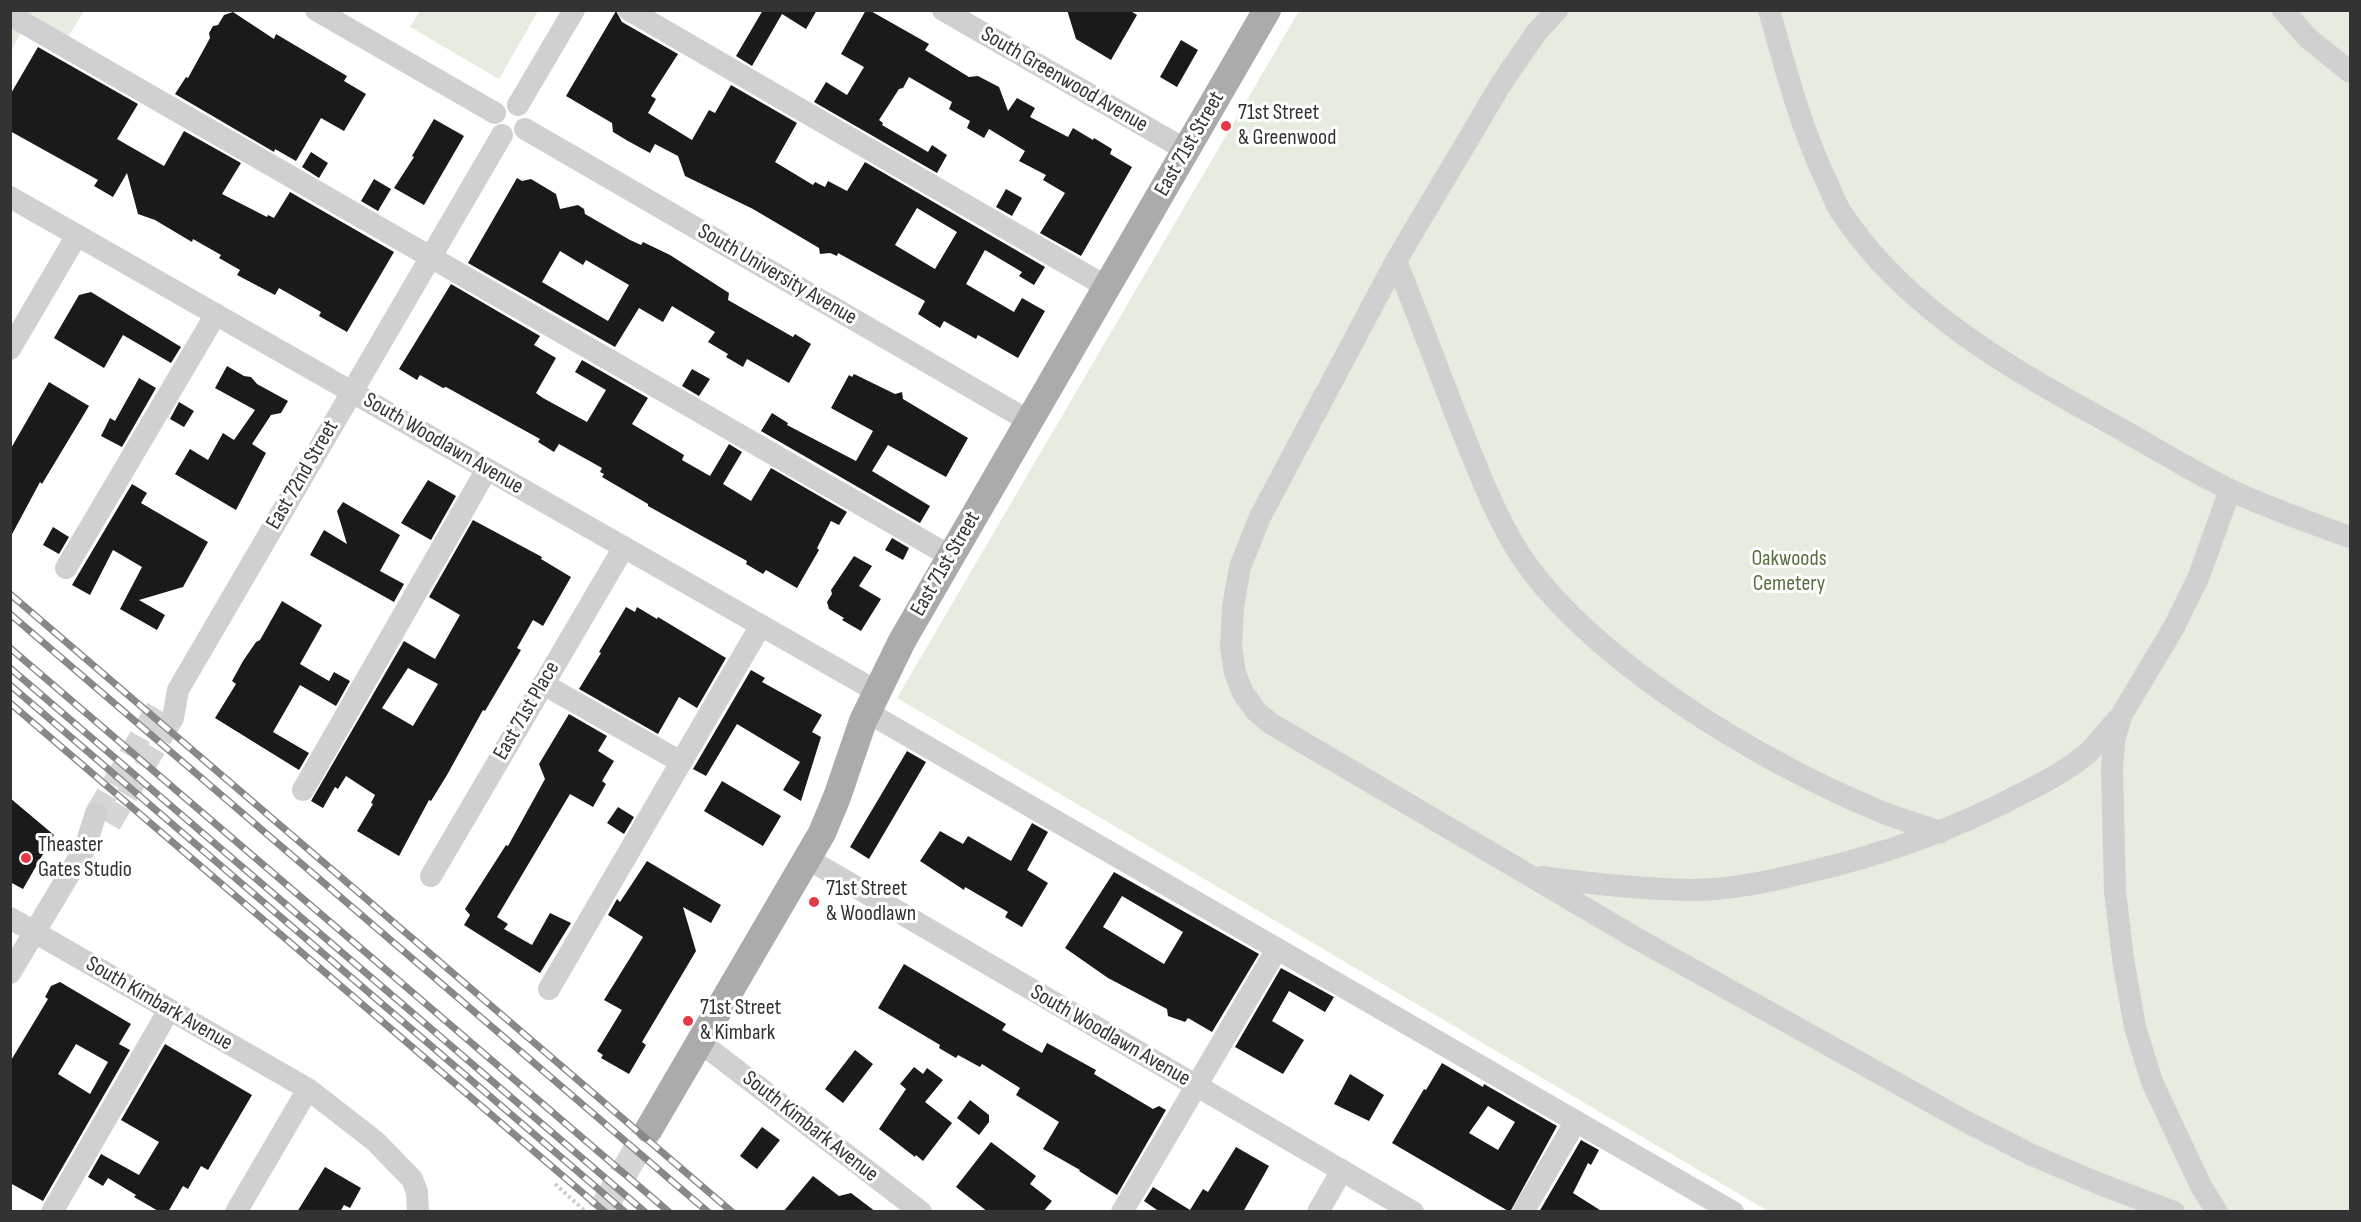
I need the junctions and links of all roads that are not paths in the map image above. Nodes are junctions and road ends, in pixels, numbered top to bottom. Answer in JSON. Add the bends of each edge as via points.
{"nodes":[{"id":1,"x":316,"y":10,"type":"edge"},
{"id":2,"x":574,"y":10,"type":"edge"},
{"id":3,"x":629,"y":10,"type":"edge"},
{"id":4,"x":943,"y":10,"type":"edge"},
{"id":5,"x":1557,"y":10,"type":"edge"},
{"id":6,"x":1769,"y":10,"type":"edge"},
{"id":7,"x":2283,"y":10,"type":"edge"},
{"id":8,"x":1263,"y":12,"type":"edge"},
{"id":9,"x":10,"y":15,"type":"edge"},
{"id":10,"x":2350,"y":72,"type":"edge"},
{"id":11,"x":518,"y":105,"type":"junction"},
{"id":12,"x":495,"y":113,"type":"junction"},
{"id":13,"x":525,"y":129,"type":"junction"},
{"id":14,"x":502,"y":135,"type":"junction"},
{"id":15,"x":1186,"y":150,"type":"junction"},
{"id":16,"x":10,"y":197,"type":"edge"},
{"id":17,"x":77,"y":235,"type":"junction"},
{"id":18,"x":431,"y":255,"type":"junction"},
{"id":19,"x":1396,"y":261,"type":"junction"},
{"id":20,"x":1107,"y":287,"type":"junction"},
{"id":21,"x":216,"y":314,"type":"junction"},
{"id":22,"x":10,"y":349,"type":"edge"},
{"id":23,"x":352,"y":392,"type":"junction"},
{"id":24,"x":1029,"y":421,"type":"junction"},
{"id":25,"x":487,"y":469,"type":"junction"},
{"id":26,"x":2230,"y":490,"type":"junction"},
{"id":27,"x":2350,"y":537,"type":"edge"},
{"id":28,"x":624,"y":547,"type":"junction"},
{"id":29,"x":951,"y":556,"type":"junction"},
{"id":30,"x":66,"y":568,"type":"dead end"},
{"id":31,"x":761,"y":625,"type":"junction"},
{"id":32,"x":543,"y":684,"type":"junction"},
{"id":33,"x":871,"y":701,"type":"junction"},
{"id":34,"x":165,"y":712,"type":"tunnel mouth"},
{"id":35,"x":2122,"y":714,"type":"junction"},
{"id":36,"x":681,"y":762,"type":"junction"},
{"id":37,"x":303,"y":790,"type":"dead end"},
{"id":38,"x":103,"y":818,"type":"tunnel mouth"},
{"id":39,"x":1941,"y":832,"type":"junction"},
{"id":40,"x":808,"y":860,"type":"junction"},
{"id":41,"x":431,"y":876,"type":"dead end"},
{"id":42,"x":1532,"y":876,"type":"junction"},
{"id":43,"x":10,"y":918,"type":"edge"},
{"id":44,"x":35,"y":932,"type":"junction"},
{"id":45,"x":1277,"y":949,"type":"junction"},
{"id":46,"x":10,"y":974,"type":"edge"},
{"id":47,"x":549,"y":989,"type":"dead end"},
{"id":48,"x":169,"y":1010,"type":"junction"},
{"id":49,"x":700,"y":1042,"type":"junction"},
{"id":50,"x":1196,"y":1086,"type":"junction"},
{"id":51,"x":308,"y":1089,"type":"junction"},
{"id":52,"x":1576,"y":1121,"type":"junction"},
{"id":53,"x":649,"y":1129,"type":"tunnel mouth"},
{"id":54,"x":1342,"y":1170,"type":"junction"},
{"id":55,"x":52,"y":1212,"type":"edge"},
{"id":56,"x":236,"y":1212,"type":"edge"},
{"id":57,"x":418,"y":1212,"type":"edge"},
{"id":58,"x":921,"y":1212,"type":"edge"},
{"id":59,"x":1122,"y":1212,"type":"edge"},
{"id":60,"x":1318,"y":1212,"type":"edge"},
{"id":61,"x":1413,"y":1212,"type":"edge"},
{"id":62,"x":1523,"y":1212,"type":"edge"},
{"id":63,"x":1733,"y":1212,"type":"edge"},
{"id":64,"x":2174,"y":1212,"type":"edge"},
{"id":65,"x":2217,"y":1212,"type":"edge"}],
"edges":[{"from":1,"to":12,"type":"street"},
{"from":2,"to":11,"type":"street"},
{"from":3,"to":20,"type":"street"},
{"from":4,"to":15,"type":"street","name":"South Greenwood Avenue"},
{"from":5,"to":19,"type":"street","via":[[1501,84]]},
{"from":6,"to":26,"type":"street","via":[[1813,152],[1841,213],[1879,264],[1993,356]]},
{"from":7,"to":10,"type":"street","via":[[2308,38]]},
{"from":8,"to":15,"type":"main road","name":"East 71st Street"},
{"from":9,"to":18,"type":"street"},
{"from":11,"to":12,"type":"street","via":[[505,104]]},
{"from":11,"to":13,"type":"street","via":[[526,113]]},
{"from":12,"to":14,"type":"street","via":[[493,123]]},
{"from":13,"to":14,"type":"street","via":[[517,136]]},
{"from":13,"to":24,"type":"street","name":"South University Avenue"},
{"from":14,"to":18,"type":"street","name":"East 72nd Street"},
{"from":15,"to":20,"type":"main road","name":"East 71st Street"},
{"from":16,"to":17,"type":"street","name":"South Woodlawn Avenue"},
{"from":17,"to":21,"type":"street","name":"South Woodlawn Avenue"},
{"from":17,"to":22,"type":"street"},
{"from":18,"to":23,"type":"street","name":"East 72nd Street"},
{"from":18,"to":29,"type":"street"},
{"from":19,"to":39,"type":"street","via":[[1503,523],[1517,550],[1570,613],[1610,650],[1726,731],[1841,794]]},
{"from":19,"to":42,"type":"street","via":[[1270,497],[1240,567],[1233,608],[1235,673],[1243,693],[1270,723]]},
{"from":20,"to":24,"type":"main road","name":"East 71st Street"},
{"from":21,"to":23,"type":"street","name":"South Woodlawn Avenue"},
{"from":21,"to":30,"type":"street"},
{"from":23,"to":25,"type":"street","name":"South Woodlawn Avenue"},
{"from":23,"to":34,"type":"street","name":"East 72nd Street"},
{"from":24,"to":29,"type":"main road","name":"East 71st Street"},
{"from":25,"to":28,"type":"street","name":"South Woodlawn Avenue"},
{"from":25,"to":37,"type":"street"},
{"from":26,"to":27,"type":"street"},
{"from":26,"to":35,"type":"street","via":[[2194,586]]},
{"from":28,"to":31,"type":"street","name":"South Woodlawn Avenue"},
{"from":28,"to":32,"type":"street","name":"East 71st Place"},
{"from":29,"to":33,"type":"main road","name":"East 71st Street"},
{"from":31,"to":33,"type":"street","name":"South Woodlawn Avenue"},
{"from":31,"to":36,"type":"street"},
{"from":32,"to":36,"type":"street"},
{"from":32,"to":41,"type":"street","name":"East 71st Place"},
{"from":33,"to":40,"type":"main road","name":"East 71st Street","via":[[837,797]]},
{"from":33,"to":45,"type":"street","name":"South Woodlawn Avenue"},
{"from":35,"to":39,"type":"street","via":[[2089,751],[2056,776]]},
{"from":35,"to":65,"type":"street","via":[[2114,740],[2112,769],[2115,891],[2135,1027],[2152,1082]]},
{"from":36,"to":47,"type":"street"},
{"from":38,"to":44,"type":"street"},
{"from":39,"to":42,"type":"street","via":[[1835,866],[1738,886],[1693,890],[1589,884]]},
{"from":40,"to":49,"type":"main road","name":"East 71st Street"},
{"from":40,"to":50,"type":"street","name":"South Woodlawn Avenue"},
{"from":42,"to":64,"type":"street","via":[[1963,1120],[2032,1155]]},
{"from":43,"to":44,"type":"street","name":"South Kimbark Avenue"},
{"from":44,"to":46,"type":"street"},
{"from":44,"to":48,"type":"street","name":"South Kimbark Avenue"},
{"from":45,"to":50,"type":"street"},
{"from":45,"to":52,"type":"street","name":"South Woodlawn Avenue"},
{"from":48,"to":51,"type":"street","name":"South Kimbark Avenue"},
{"from":48,"to":55,"type":"street"},
{"from":49,"to":53,"type":"main road","name":"East 71st Street"},
{"from":49,"to":58,"type":"street","name":"South Kimbark Avenue"},
{"from":50,"to":54,"type":"street","name":"South Woodlawn Avenue"},
{"from":50,"to":59,"type":"street"},
{"from":51,"to":56,"type":"street"},
{"from":51,"to":57,"type":"street","name":"South Kimbark Avenue","via":[[375,1141],[412,1179]]},
{"from":52,"to":62,"type":"street"},
{"from":52,"to":63,"type":"street","name":"South Woodlawn Avenue"},
{"from":54,"to":60,"type":"street"},
{"from":54,"to":61,"type":"street","name":"South Woodlawn Avenue"}]}
